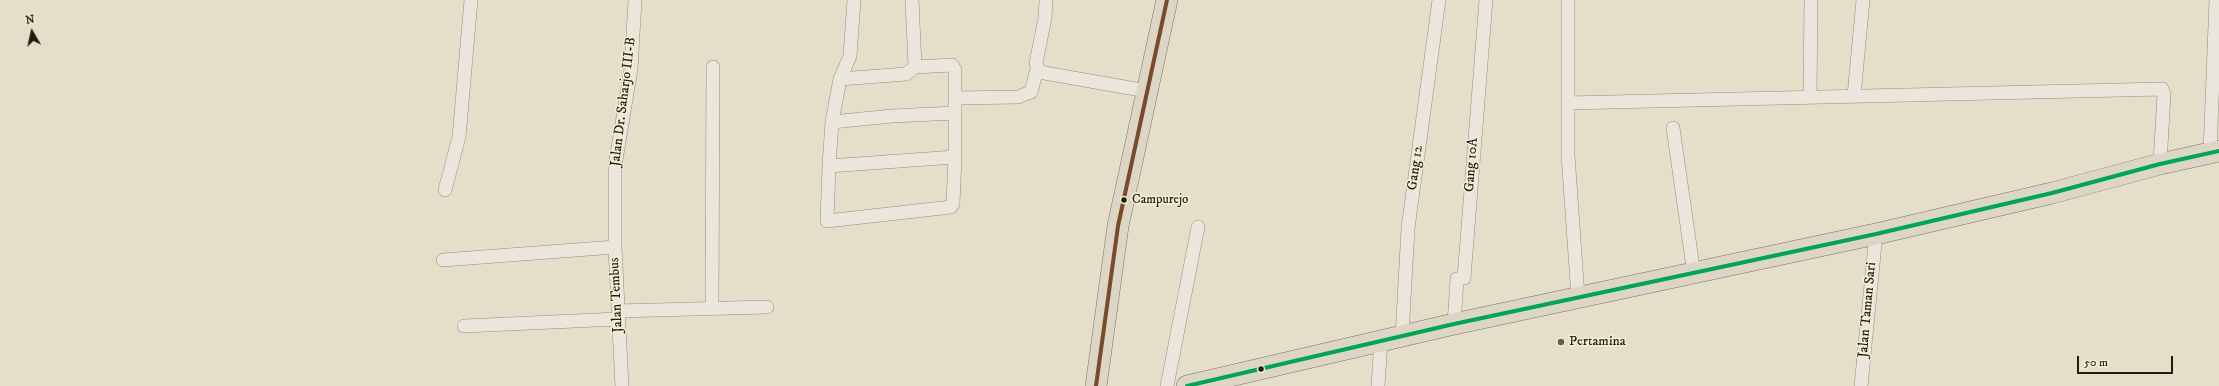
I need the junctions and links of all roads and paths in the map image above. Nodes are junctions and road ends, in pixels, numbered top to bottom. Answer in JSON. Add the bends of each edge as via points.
{"nodes":[{"id":1,"x":471,"y":0,"type":"edge"},
{"id":2,"x":634,"y":0,"type":"edge"},
{"id":3,"x":854,"y":0,"type":"edge"},
{"id":4,"x":912,"y":0,"type":"edge"},
{"id":5,"x":1046,"y":0,"type":"edge"},
{"id":6,"x":1167,"y":0,"type":"edge"},
{"id":7,"x":1439,"y":0,"type":"edge"},
{"id":8,"x":1486,"y":0,"type":"edge"},
{"id":9,"x":1568,"y":0,"type":"edge"},
{"id":10,"x":1811,"y":0,"type":"edge"},
{"id":11,"x":1863,"y":0,"type":"edge"},
{"id":12,"x":2216,"y":0,"type":"edge"},
{"id":13,"x":713,"y":67,"type":"dead end"},
{"id":14,"x":915,"y":67,"type":"junction"},
{"id":15,"x":1037,"y":69,"type":"junction"},
{"id":16,"x":840,"y":79,"type":"junction"},
{"id":17,"x":1147,"y":91,"type":"junction"},
{"id":18,"x":1854,"y":96,"type":"junction"},
{"id":19,"x":1810,"y":97,"type":"junction"},
{"id":20,"x":955,"y":98,"type":"junction"},
{"id":21,"x":1568,"y":103,"type":"junction"},
{"id":22,"x":955,"y":113,"type":"junction"},
{"id":23,"x":832,"y":122,"type":"junction"},
{"id":24,"x":1673,"y":128,"type":"dead end"},
{"id":25,"x":2215,"y":152,"type":"edge"},
{"id":26,"x":955,"y":157,"type":"junction"},
{"id":27,"x":2160,"y":164,"type":"junction"},
{"id":28,"x":829,"y":166,"type":"junction"},
{"id":29,"x":445,"y":190,"type":"dead end"},
{"id":30,"x":614,"y":204,"type":"joint"},
{"id":31,"x":1198,"y":227,"type":"dead end"},
{"id":32,"x":1876,"y":234,"type":"junction"},
{"id":33,"x":615,"y":247,"type":"junction"},
{"id":34,"x":444,"y":260,"type":"dead end"},
{"id":35,"x":1694,"y":274,"type":"junction"},
{"id":36,"x":1578,"y":298,"type":"junction"},
{"id":37,"x":767,"y":307,"type":"dead end"},
{"id":38,"x":712,"y":308,"type":"junction"},
{"id":39,"x":618,"y":315,"type":"junction"},
{"id":40,"x":1454,"y":324,"type":"junction"},
{"id":41,"x":464,"y":326,"type":"dead end"},
{"id":42,"x":1402,"y":336,"type":"junction"},
{"id":43,"x":1381,"y":341,"type":"junction"},
{"id":44,"x":622,"y":386,"type":"edge"},
{"id":45,"x":1096,"y":386,"type":"edge"},
{"id":46,"x":1167,"y":386,"type":"edge"},
{"id":47,"x":1187,"y":386,"type":"edge"},
{"id":48,"x":1378,"y":386,"type":"edge"},
{"id":49,"x":1861,"y":386,"type":"edge"}],
"edges":[{"from":1,"to":29,"type":"street","via":[[459,136]]},
{"from":2,"to":30,"type":"street","name":"Jalan Dr. Saharjo III-B","via":[[631,69],[615,166]]},
{"from":3,"to":16,"type":"street","via":[[850,56]]},
{"from":4,"to":14,"type":"street"},
{"from":5,"to":15,"type":"street"},
{"from":6,"to":17,"type":"highway"},
{"from":7,"to":42,"type":"street","name":"Gang 12","via":[[1408,228]]},
{"from":8,"to":40,"type":"street","name":"Gang 10A","via":[[1464,278],[1457,279]]},
{"from":9,"to":21,"type":"street"},
{"from":10,"to":19,"type":"street"},
{"from":11,"to":18,"type":"street"},
{"from":12,"to":25,"type":"street"},
{"from":13,"to":38,"type":"street"},
{"from":14,"to":16,"type":"street","via":[[906,74]]},
{"from":14,"to":20,"type":"street","via":[[952,65],[955,70]]},
{"from":15,"to":17,"type":"street","via":[[1039,72]]},
{"from":15,"to":20,"type":"street","via":[[1031,92],[1018,97]]},
{"from":16,"to":23,"type":"street"},
{"from":17,"to":45,"type":"highway","via":[[1118,226]]},
{"from":18,"to":19,"type":"street"},
{"from":18,"to":27,"type":"street","via":[[2162,89],[2164,94]]},
{"from":19,"to":21,"type":"street"},
{"from":20,"to":22,"type":"street"},
{"from":21,"to":36,"type":"street","via":[[1568,155]]},
{"from":22,"to":23,"type":"street"},
{"from":22,"to":26,"type":"street"},
{"from":23,"to":28,"type":"street"},
{"from":24,"to":35,"type":"street"},
{"from":25,"to":27,"type":"highway"},
{"from":26,"to":28,"type":"street"},
{"from":26,"to":28,"type":"street","via":[[951,207],[827,221]]},
{"from":27,"to":32,"type":"highway","via":[[2052,193]]},
{"from":30,"to":33,"type":"street","name":"Jalan Tembus"},
{"from":31,"to":46,"type":"street"},
{"from":32,"to":35,"type":"highway"},
{"from":32,"to":49,"type":"street","name":"Jalan Taman Sari"},
{"from":33,"to":34,"type":"street"},
{"from":33,"to":39,"type":"street","name":"Jalan Tembus"},
{"from":35,"to":36,"type":"highway"},
{"from":36,"to":40,"type":"highway"},
{"from":37,"to":38,"type":"street"},
{"from":38,"to":39,"type":"street"},
{"from":39,"to":41,"type":"street"},
{"from":39,"to":44,"type":"street","name":"Jalan Tembus"},
{"from":40,"to":42,"type":"highway"},
{"from":42,"to":43,"type":"highway"},
{"from":43,"to":47,"type":"highway"},
{"from":43,"to":48,"type":"street"}]}
